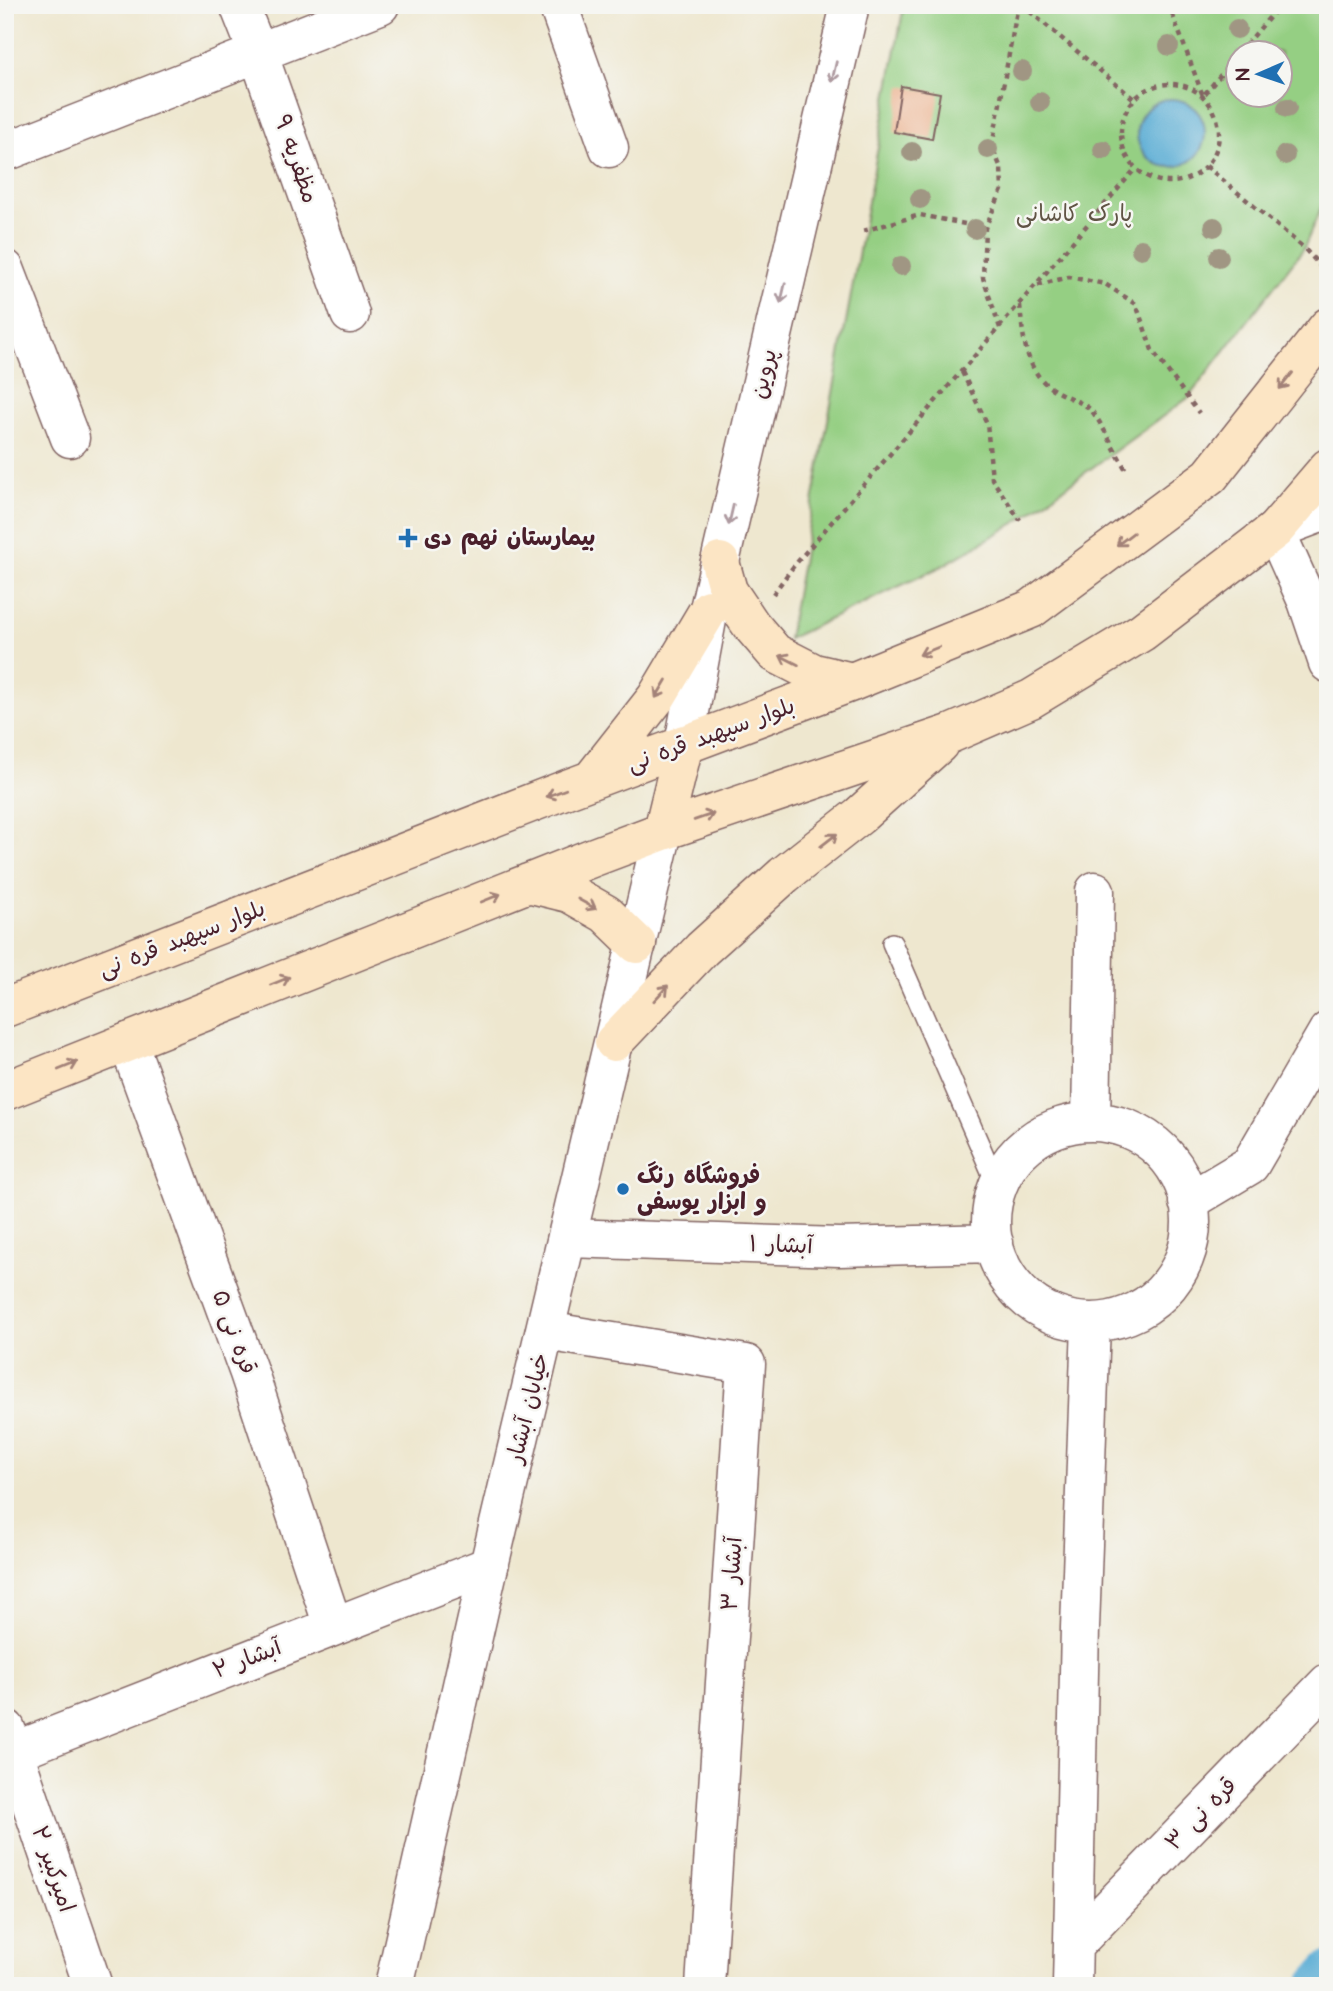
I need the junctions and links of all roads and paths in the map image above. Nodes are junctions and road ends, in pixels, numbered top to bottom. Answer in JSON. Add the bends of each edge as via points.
{"nodes":[{"id":1,"x":239,"y":5,"type":"edge"},
{"id":2,"x":380,"y":5,"type":"edge"},
{"id":3,"x":558,"y":5,"type":"edge"},
{"id":4,"x":850,"y":5,"type":"edge"},
{"id":5,"x":1020,"y":5,"type":"edge"},
{"id":6,"x":1169,"y":5,"type":"edge"},
{"id":7,"x":1280,"y":5,"type":"edge"},
{"id":8,"x":1252,"y":38,"type":"edge"},
{"id":9,"x":258,"y":53,"type":"junction"},
{"id":10,"x":1224,"y":71,"type":"edge"},
{"id":11,"x":1203,"y":96,"type":"junction"},
{"id":12,"x":1133,"y":99,"type":"junction"},
{"id":13,"x":609,"y":148,"type":"dead end"},
{"id":14,"x":5,"y":152,"type":"edge"},
{"id":15,"x":1206,"y":166,"type":"junction"},
{"id":16,"x":1136,"y":168,"type":"junction"},
{"id":17,"x":985,"y":228,"type":"junction"},
{"id":18,"x":863,"y":231,"type":"dead end"},
{"id":19,"x":1321,"y":267,"type":"dead end"},
{"id":20,"x":5,"y":269,"type":"edge"},
{"id":21,"x":1036,"y":285,"type":"junction"},
{"id":22,"x":1020,"y":304,"type":"junction"},
{"id":23,"x":350,"y":314,"type":"dead end"},
{"id":24,"x":1328,"y":327,"type":"edge"},
{"id":25,"x":1000,"y":328,"type":"junction"},
{"id":26,"x":962,"y":372,"type":"junction"},
{"id":27,"x":1199,"y":413,"type":"dead end"},
{"id":28,"x":70,"y":438,"type":"dead end"},
{"id":29,"x":1328,"y":468,"type":"edge"},
{"id":30,"x":1126,"y":470,"type":"dead end"},
{"id":31,"x":1328,"y":510,"type":"edge"},
{"id":32,"x":1020,"y":520,"type":"dead end"},
{"id":33,"x":1275,"y":530,"type":"junction"},
{"id":34,"x":720,"y":562,"type":"junction"},
{"id":35,"x":709,"y":610,"type":"junction"},
{"id":36,"x":751,"y":625,"type":"junction"},
{"id":37,"x":1328,"y":663,"type":"edge"},
{"id":38,"x":852,"y":682,"type":"junction"},
{"id":39,"x":950,"y":734,"type":"junction"},
{"id":40,"x":684,"y":744,"type":"junction"},
{"id":41,"x":593,"y":779,"type":"junction"},
{"id":42,"x":663,"y":831,"type":"junction"},
{"id":43,"x":527,"y":883,"type":"junction"},
{"id":44,"x":1095,"y":891,"type":"dead end"},
{"id":45,"x":892,"y":943,"type":"dead end"},
{"id":46,"x":637,"y":944,"type":"junction"},
{"id":47,"x":5,"y":1008,"type":"edge"},
{"id":48,"x":1328,"y":1031,"type":"edge"},
{"id":49,"x":128,"y":1042,"type":"junction"},
{"id":50,"x":614,"y":1042,"type":"junction"},
{"id":51,"x":5,"y":1091,"type":"edge"},
{"id":52,"x":1091,"y":1122,"type":"junction"},
{"id":53,"x":997,"y":1185,"type":"junction"},
{"id":54,"x":1188,"y":1202,"type":"junction"},
{"id":55,"x":567,"y":1238,"type":"junction"},
{"id":56,"x":994,"y":1242,"type":"junction"},
{"id":57,"x":1091,"y":1324,"type":"junction"},
{"id":58,"x":546,"y":1331,"type":"junction"},
{"id":59,"x":489,"y":1566,"type":"junction"},
{"id":60,"x":333,"y":1626,"type":"junction"},
{"id":61,"x":1328,"y":1683,"type":"edge"},
{"id":62,"x":8,"y":1744,"type":"edge"},
{"id":63,"x":1074,"y":1945,"type":"junction"},
{"id":64,"x":93,"y":1986,"type":"edge"},
{"id":65,"x":394,"y":1986,"type":"edge"},
{"id":66,"x":705,"y":1986,"type":"edge"},
{"id":67,"x":1072,"y":1986,"type":"edge"}],
"edges":[{"from":1,"to":9,"type":"street","name":"مظفریه ۹"},
{"from":2,"to":9,"type":"street"},
{"from":3,"to":13,"type":"street"},
{"from":4,"to":34,"type":"street","name":"پروین","one_way":true},
{"from":5,"to":12,"type":"path"},
{"from":5,"to":17,"type":"path","via":[[992,147],[1001,168],[1002,190]]},
{"from":6,"to":11,"type":"path"},
{"from":7,"to":8,"type":"path"},
{"from":9,"to":14,"type":"street"},
{"from":9,"to":23,"type":"street","name":"مظفریه ۹"},
{"from":10,"to":11,"type":"path"},
{"from":11,"to":12,"type":"path","via":[[1168,83]]},
{"from":11,"to":15,"type":"path","via":[[1214,111],[1219,130],[1216,149]]},
{"from":12,"to":16,"type":"path","via":[[1120,134],[1125,153]]},
{"from":15,"to":16,"type":"path","via":[[1191,178],[1172,182],[1153,179]]},
{"from":15,"to":19,"type":"path"},
{"from":16,"to":21,"type":"path"},
{"from":17,"to":18,"type":"path","via":[[920,215]]},
{"from":17,"to":25,"type":"path","via":[[983,278]]},
{"from":20,"to":28,"type":"street"},
{"from":21,"to":22,"type":"path"},
{"from":21,"to":27,"type":"path","via":[[1069,277],[1105,284],[1136,304],[1152,350]]},
{"from":22,"to":25,"type":"path"},
{"from":22,"to":30,"type":"path","via":[[1030,362],[1038,378],[1089,409]]},
{"from":24,"to":38,"type":"main road","name":"بلوار سپهبد قره نی","one_way":true,"via":[[1210,476],[1198,485],[1031,609]]},
{"from":25,"to":26,"type":"path"},
{"from":26,"to":32,"type":"path","via":[[987,423],[992,480]]},
{"from":26,"to":36,"type":"path","via":[[793,567]]},
{"from":29,"to":33,"type":"main road"},
{"from":31,"to":33,"type":"street"},
{"from":33,"to":37,"type":"street"},
{"from":33,"to":39,"type":"main road","via":[[1142,632],[1031,699]]},
{"from":34,"to":35,"type":"street","name":"پروین"},
{"from":34,"to":36,"type":"main road","via":[[728,591]]},
{"from":35,"to":40,"type":"street","name":"پروین"},
{"from":35,"to":41,"type":"main road","one_way":true,"via":[[656,698]]},
{"from":38,"to":36,"type":"main road","one_way":true,"via":[[814,673],[775,653]]},
{"from":38,"to":40,"type":"main road","name":"بلوار سپهبد قره نی"},
{"from":42,"to":39,"type":"main road","one_way":true},
{"from":50,"to":39,"type":"main road","one_way":true,"via":[[712,940]]},
{"from":40,"to":41,"type":"main road","name":"بلوار سپهبد قره نی"},
{"from":40,"to":42,"type":"main road"},
{"from":41,"to":47,"type":"main road","name":"بلوار سپهبد قره نی","one_way":true},
{"from":42,"to":43,"type":"main road"},
{"from":42,"to":46,"type":"street","name":"خیابان آبشار"},
{"from":43,"to":46,"type":"main road","one_way":true,"via":[[569,893],[606,914]]},
{"from":49,"to":43,"type":"main road","one_way":true},
{"from":44,"to":52,"type":"street"},
{"from":45,"to":53,"type":"lane"},
{"from":46,"to":50,"type":"street","name":"خیابان آبشار"},
{"from":48,"to":54,"type":"street","via":[[1250,1166]]},
{"from":51,"to":49,"type":"main road","one_way":true},
{"from":49,"to":60,"type":"street","name":"قره نی ۵","via":[[249,1373]]},
{"from":50,"to":55,"type":"street","name":"خیابان آبشار"},
{"from":52,"to":53,"type":"street","via":[[1052,1129],[1019,1152]]},
{"from":52,"to":54,"type":"street","via":[[1129,1129],[1162,1150],[1184,1183]]},
{"from":53,"to":56,"type":"street","via":[[990,1223]]},
{"from":54,"to":57,"type":"street","via":[[1192,1222],[1184,1260],[1163,1293],[1130,1315]]},
{"from":55,"to":56,"type":"street","name":"آبشار ۱","via":[[839,1247]]},
{"from":55,"to":58,"type":"street","name":"خیابان آبشار"},
{"from":56,"to":57,"type":"street","via":[[998,1262],[1020,1294],[1053,1316]]},
{"from":57,"to":63,"type":"street"},
{"from":58,"to":59,"type":"street","name":"خیابان آبشار"},
{"from":58,"to":66,"type":"street","name":"آبشار ۳","via":[[747,1364]]},
{"from":59,"to":60,"type":"street","name":"آبشار ۲"},
{"from":59,"to":65,"type":"street","name":"خیابان آبشار"},
{"from":60,"to":62,"type":"street","name":"آبشار ۲"},
{"from":61,"to":63,"type":"street","name":"قره نی ۳"},
{"from":62,"to":64,"type":"street","name":"امیرکبیر ۲"},
{"from":63,"to":67,"type":"street"}]}
